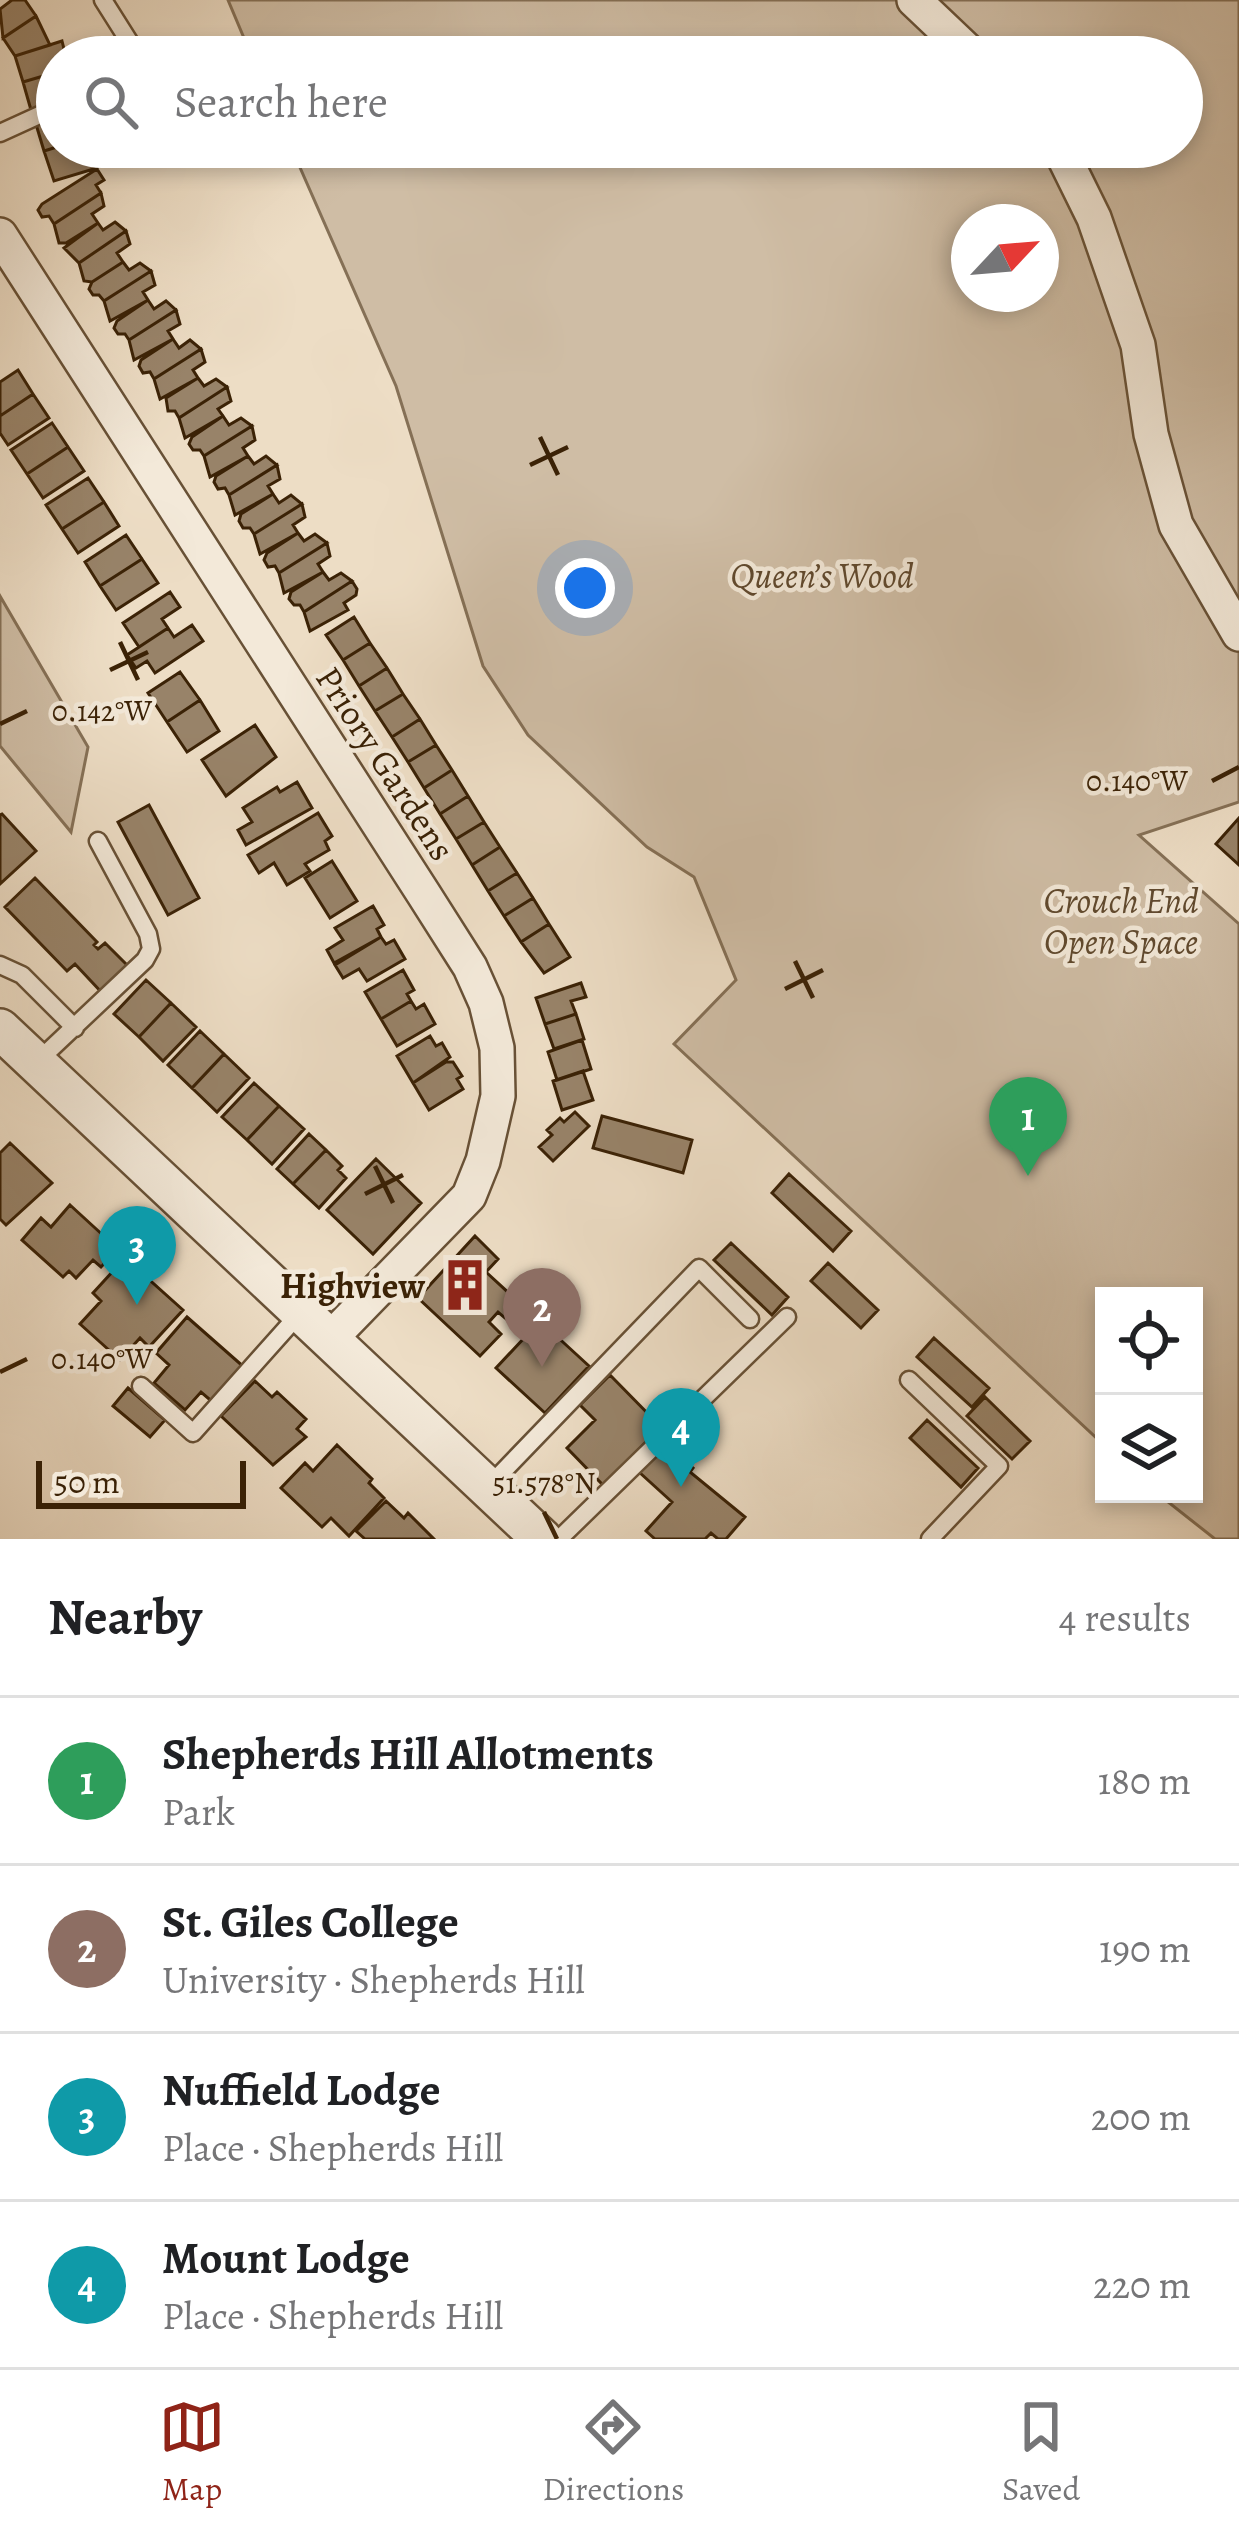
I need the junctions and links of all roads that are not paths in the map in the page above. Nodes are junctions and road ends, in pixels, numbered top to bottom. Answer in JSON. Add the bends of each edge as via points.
{"nodes":[{"id":1,"x":103,"y":0,"type":"edge"},
{"id":2,"x":914,"y":0,"type":"edge"},
{"id":3,"x":126,"y":36,"type":"edge"},
{"id":4,"x":952,"y":36,"type":"edge"},
{"id":5,"x":36,"y":117,"type":"edge"},
{"id":6,"x":0,"y":133,"type":"edge"},
{"id":7,"x":1069,"y":168,"type":"edge"},
{"id":8,"x":0,"y":235,"type":"edge"},
{"id":9,"x":1239,"y":634,"type":"edge"},
{"id":10,"x":98,"y":841,"type":"dead end"},
{"id":11,"x":0,"y":965,"type":"edge"},
{"id":12,"x":75,"y":1028,"type":"junction"},
{"id":13,"x":0,"y":1029,"type":"edge"},
{"id":14,"x":34,"y":1064,"type":"junction"},
{"id":15,"x":301,"y":1312,"type":"junction"},
{"id":16,"x":787,"y":1317,"type":"dead end"},
{"id":17,"x":750,"y":1319,"type":"dead end"},
{"id":18,"x":331,"y":1339,"type":"junction"},
{"id":19,"x":909,"y":1380,"type":"dead end"},
{"id":20,"x":141,"y":1386,"type":"dead end"},
{"id":21,"x":488,"y":1486,"type":"junction"},
{"id":22,"x":542,"y":1539,"type":"edge"},
{"id":23,"x":559,"y":1539,"type":"edge"},
{"id":24,"x":930,"y":1539,"type":"edge"}],
"edges":[{"from":1,"to":3,"type":"lane"},
{"from":2,"to":4,"type":"street"},
{"from":5,"to":6,"type":"lane"},
{"from":7,"to":9,"type":"street","via":[[1138,346],[1176,525]]},
{"from":8,"to":18,"type":"street","name":"Priory Gardens","via":[[486,1003],[498,1096],[469,1196]]},
{"from":10,"to":12,"type":"lane","via":[[151,949]]},
{"from":11,"to":12,"type":"lane","via":[[22,975]]},
{"from":12,"to":14,"type":"lane"},
{"from":13,"to":14,"type":"street"},
{"from":14,"to":15,"type":"street"},
{"from":15,"to":18,"type":"street"},
{"from":15,"to":20,"type":"lane","via":[[193,1433]]},
{"from":16,"to":23,"type":"lane"},
{"from":17,"to":21,"type":"lane","via":[[699,1268]]},
{"from":18,"to":21,"type":"street"},
{"from":19,"to":24,"type":"lane","via":[[999,1466]]},
{"from":21,"to":22,"type":"street"}]}
